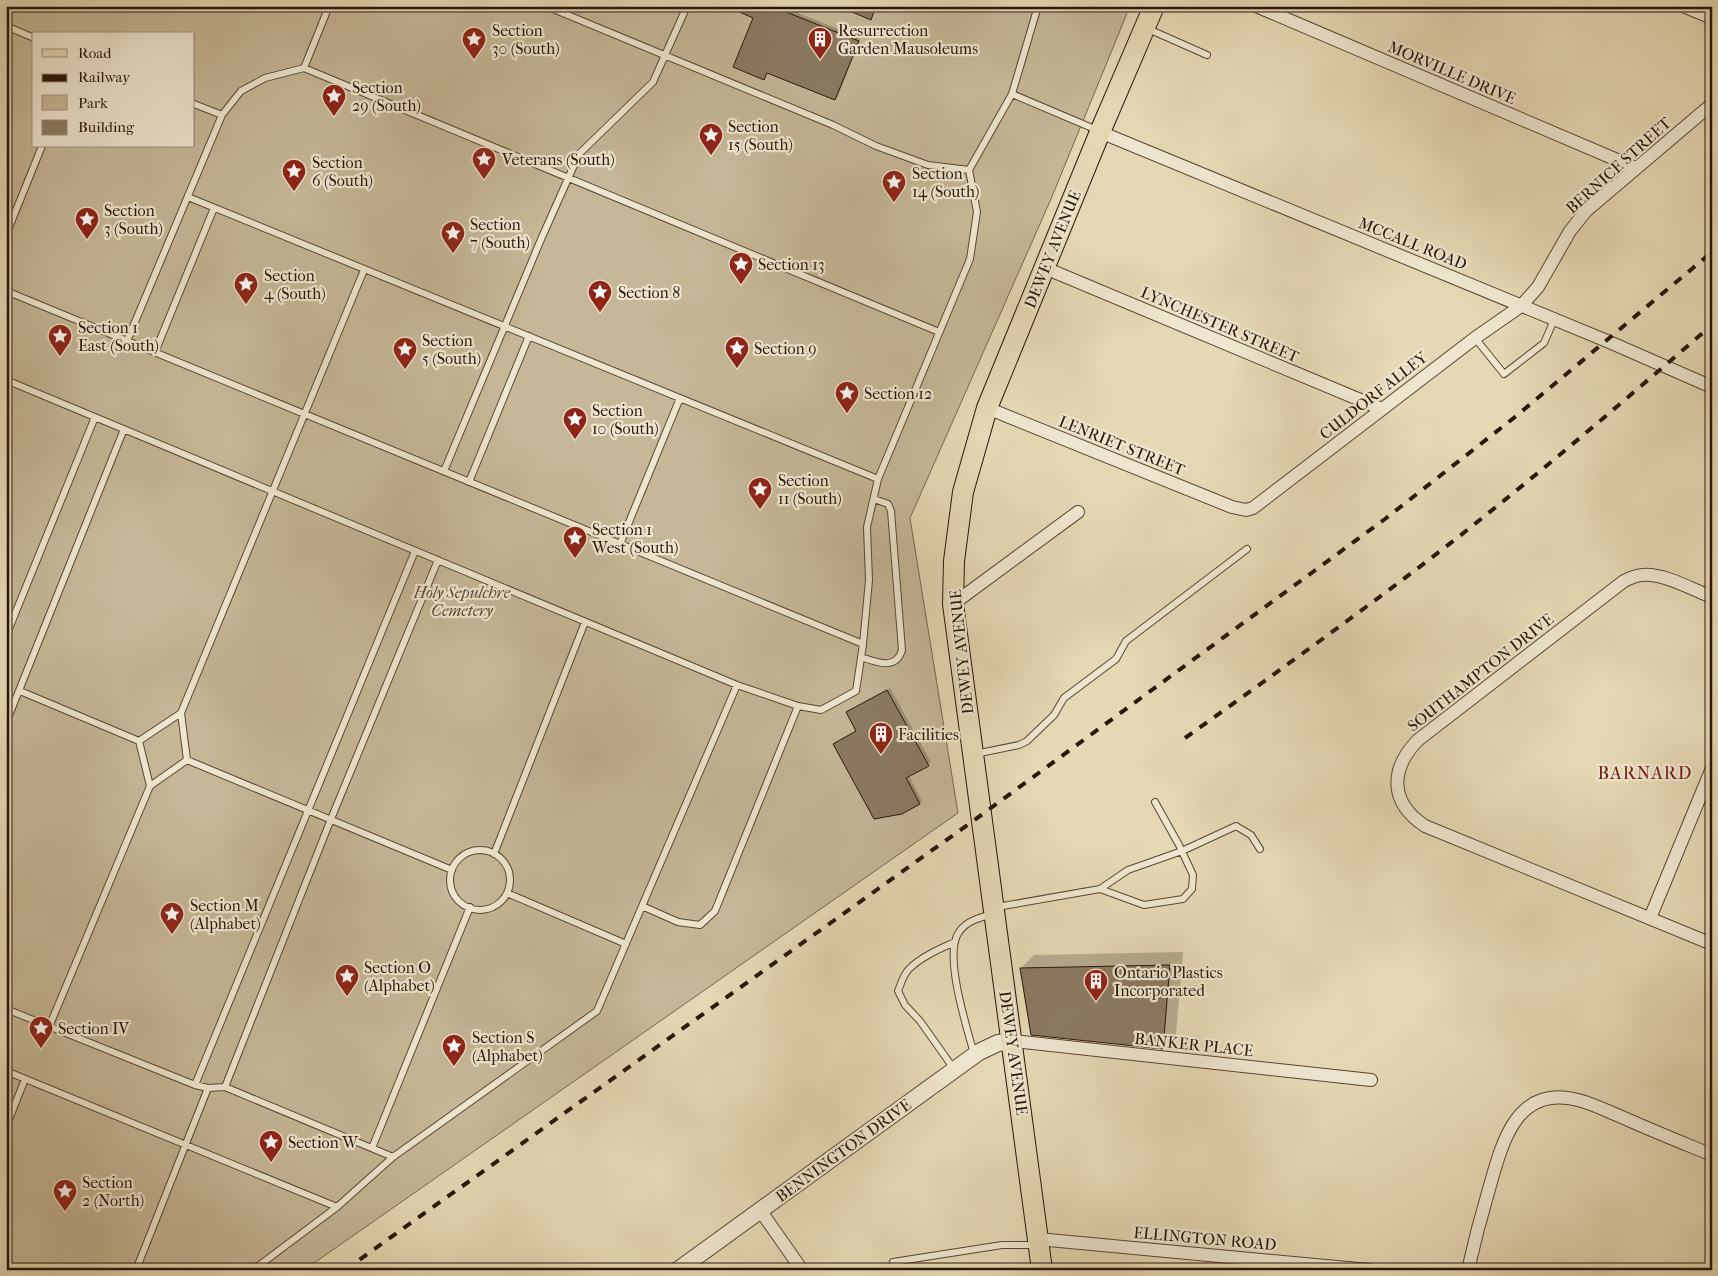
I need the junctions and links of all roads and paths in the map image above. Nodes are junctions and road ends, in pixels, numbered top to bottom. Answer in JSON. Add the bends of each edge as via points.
{"nodes":[{"id":1,"x":330,"y":6,"type":"edge"},
{"id":2,"x":546,"y":6,"type":"edge"},
{"id":3,"x":687,"y":6,"type":"edge"},
{"id":4,"x":1038,"y":6,"type":"edge"},
{"id":5,"x":1154,"y":6,"type":"edge"},
{"id":6,"x":1256,"y":6,"type":"edge"},
{"id":7,"x":1684,"y":6,"type":"edge"},
{"id":8,"x":1712,"y":18,"type":"edge"},
{"id":9,"x":6,"y":26,"type":"edge"},
{"id":10,"x":1145,"y":28,"type":"junction"},
{"id":11,"x":32,"y":37,"type":"edge"},
{"id":12,"x":1207,"y":55,"type":"dead end"},
{"id":13,"x":666,"y":57,"type":"junction"},
{"id":14,"x":304,"y":68,"type":"junction"},
{"id":15,"x":1012,"y":94,"type":"junction"},
{"id":16,"x":195,"y":104,"type":"edge"},
{"id":17,"x":1712,"y":104,"type":"edge"},
{"id":18,"x":222,"y":115,"type":"junction"},
{"id":19,"x":1100,"y":132,"type":"junction"},
{"id":20,"x":41,"y":148,"type":"edge"},
{"id":21,"x":1636,"y":168,"type":"junction"},
{"id":22,"x":969,"y":170,"type":"junction"},
{"id":23,"x":568,"y":179,"type":"junction"},
{"id":24,"x":188,"y":197,"type":"junction"},
{"id":25,"x":214,"y":208,"type":"junction"},
{"id":26,"x":6,"y":235,"type":"edge"},
{"id":27,"x":1045,"y":268,"type":"junction"},
{"id":28,"x":364,"y":270,"type":"junction"},
{"id":29,"x":6,"y":291,"type":"edge"},
{"id":30,"x":1521,"y":306,"type":"junction"},
{"id":31,"x":1554,"y":320,"type":"junction"},
{"id":32,"x":505,"y":327,"type":"junction"},
{"id":33,"x":939,"y":332,"type":"junction"},
{"id":34,"x":529,"y":336,"type":"junction"},
{"id":35,"x":1475,"y":338,"type":"junction"},
{"id":36,"x":127,"y":340,"type":"junction"},
{"id":37,"x":155,"y":352,"type":"junction"},
{"id":38,"x":6,"y":380,"type":"edge"},
{"id":39,"x":1712,"y":387,"type":"edge"},
{"id":40,"x":680,"y":398,"type":"junction"},
{"id":41,"x":987,"y":408,"type":"junction"},
{"id":42,"x":1382,"y":409,"type":"junction"},
{"id":43,"x":305,"y":414,"type":"junction"},
{"id":44,"x":95,"y":417,"type":"junction"},
{"id":45,"x":124,"y":429,"type":"junction"},
{"id":46,"x":444,"y":471,"type":"junction"},
{"id":47,"x":878,"y":479,"type":"junction"},
{"id":48,"x":469,"y":482,"type":"junction"},
{"id":49,"x":272,"y":491,"type":"junction"},
{"id":50,"x":874,"y":499,"type":"junction"},
{"id":51,"x":1246,"y":510,"type":"joint"},
{"id":52,"x":1078,"y":512,"type":"dead end"},
{"id":53,"x":620,"y":544,"type":"junction"},
{"id":54,"x":1247,"y":548,"type":"dead end"},
{"id":55,"x":415,"y":550,"type":"junction"},
{"id":56,"x":438,"y":560,"type":"junction"},
{"id":57,"x":1712,"y":597,"type":"edge"},
{"id":58,"x":954,"y":604,"type":"junction"},
{"id":59,"x":585,"y":622,"type":"junction"},
{"id":60,"x":6,"y":636,"type":"edge"},
{"id":61,"x":863,"y":644,"type":"junction"},
{"id":62,"x":861,"y":657,"type":"junction"},
{"id":63,"x":737,"y":685,"type":"junction"},
{"id":64,"x":20,"y":691,"type":"junction"},
{"id":65,"x":798,"y":706,"type":"junction"},
{"id":66,"x":8,"y":712,"type":"edge"},
{"id":67,"x":181,"y":713,"type":"junction"},
{"id":68,"x":6,"y":724,"type":"edge"},
{"id":69,"x":139,"y":741,"type":"junction"},
{"id":70,"x":972,"y":754,"type":"junction"},
{"id":71,"x":187,"y":760,"type":"junction"},
{"id":72,"x":1712,"y":768,"type":"edge"},
{"id":73,"x":150,"y":786,"type":"junction"},
{"id":74,"x":1156,"y":802,"type":"dead end"},
{"id":75,"x":307,"y":810,"type":"junction"},
{"id":76,"x":331,"y":819,"type":"junction"},
{"id":77,"x":1260,"y":849,"type":"dead end"},
{"id":78,"x":1182,"y":851,"type":"junction"},
{"id":79,"x":494,"y":854,"type":"junction"},
{"id":80,"x":452,"y":870,"type":"junction"},
{"id":81,"x":1100,"y":889,"type":"junction"},
{"id":82,"x":507,"y":893,"type":"junction"},
{"id":83,"x":642,"y":906,"type":"junction"},
{"id":84,"x":470,"y":907,"type":"junction"},
{"id":85,"x":994,"y":911,"type":"junction"},
{"id":86,"x":1650,"y":918,"type":"junction"},
{"id":87,"x":955,"y":942,"type":"junction"},
{"id":88,"x":626,"y":944,"type":"junction"},
{"id":89,"x":1712,"y":944,"type":"edge"},
{"id":90,"x":6,"y":1009,"type":"edge"},
{"id":91,"x":49,"y":1027,"type":"junction"},
{"id":92,"x":1013,"y":1041,"type":"junction"},
{"id":93,"x":975,"y":1055,"type":"junction"},
{"id":94,"x":954,"y":1070,"type":"junction"},
{"id":95,"x":6,"y":1071,"type":"edge"},
{"id":96,"x":26,"y":1079,"type":"junction"},
{"id":97,"x":1371,"y":1080,"type":"dead end"},
{"id":98,"x":195,"y":1085,"type":"junction"},
{"id":99,"x":226,"y":1087,"type":"junction"},
{"id":100,"x":208,"y":1088,"type":"junction"},
{"id":101,"x":6,"y":1127,"type":"edge"},
{"id":102,"x":185,"y":1145,"type":"junction"},
{"id":103,"x":372,"y":1148,"type":"junction"},
{"id":104,"x":1712,"y":1155,"type":"edge"},
{"id":105,"x":393,"y":1157,"type":"junction"},
{"id":106,"x":338,"y":1207,"type":"junction"},
{"id":107,"x":760,"y":1210,"type":"junction"},
{"id":108,"x":1038,"y":1242,"type":"junction"},
{"id":109,"x":893,"y":1262,"type":"dead end"},
{"id":110,"x":136,"y":1270,"type":"edge"},
{"id":111,"x":253,"y":1270,"type":"edge"},
{"id":112,"x":678,"y":1270,"type":"edge"},
{"id":113,"x":802,"y":1270,"type":"edge"},
{"id":114,"x":1042,"y":1270,"type":"edge"},
{"id":115,"x":1369,"y":1270,"type":"edge"},
{"id":116,"x":1468,"y":1270,"type":"edge"}],
"edges":[{"from":1,"to":14,"type":"lane"},
{"from":2,"to":13,"type":"lane"},
{"from":3,"to":13,"type":"lane"},
{"from":4,"to":15,"type":"lane"},
{"from":5,"to":10,"type":"main road","name":"DEWEY AVENUE"},
{"from":6,"to":21,"type":"street","name":"MORVILLE DRIVE"},
{"from":7,"to":8,"type":"street"},
{"from":9,"to":11,"type":"lane"},
{"from":10,"to":12,"type":"lane"},
{"from":10,"to":19,"type":"main road","name":"DEWEY AVENUE"},
{"from":13,"to":22,"type":"lane","via":[[833,125],[876,146],[928,165]]},
{"from":13,"to":23,"type":"lane","via":[[653,82],[579,154]]},
{"from":14,"to":18,"type":"lane","via":[[265,78],[241,91]]},
{"from":14,"to":23,"type":"lane"},
{"from":15,"to":19,"type":"lane"},
{"from":15,"to":22,"type":"lane"},
{"from":16,"to":18,"type":"lane"},
{"from":17,"to":21,"type":"street","name":"BERNICE STREET"},
{"from":18,"to":24,"type":"lane"},
{"from":19,"to":27,"type":"main road","name":"DEWEY AVENUE"},
{"from":19,"to":30,"type":"street","name":"MCCALL ROAD"},
{"from":20,"to":26,"type":"lane"},
{"from":21,"to":30,"type":"street","name":"BERNICE STREET","via":[[1586,211]]},
{"from":22,"to":33,"type":"lane","via":[[977,212],[970,259]]},
{"from":23,"to":32,"type":"lane"},
{"from":23,"to":33,"type":"lane"},
{"from":24,"to":25,"type":"lane"},
{"from":24,"to":36,"type":"lane"},
{"from":25,"to":28,"type":"lane"},
{"from":25,"to":37,"type":"lane"},
{"from":27,"to":41,"type":"main road","name":"DEWEY AVENUE"},
{"from":27,"to":42,"type":"street","name":"LYNCHESTER STREET"},
{"from":28,"to":32,"type":"lane"},
{"from":28,"to":43,"type":"lane"},
{"from":29,"to":36,"type":"lane"},
{"from":30,"to":31,"type":"street","name":"MCCALL ROAD"},
{"from":30,"to":35,"type":"street","name":"CULDORF ALLEY"},
{"from":31,"to":35,"type":"lane","via":[[1544,343],[1504,374]]},
{"from":31,"to":39,"type":"street","name":"MCCALL ROAD"},
{"from":32,"to":34,"type":"lane"},
{"from":32,"to":46,"type":"lane"},
{"from":33,"to":47,"type":"lane"},
{"from":34,"to":40,"type":"lane"},
{"from":34,"to":48,"type":"lane"},
{"from":35,"to":42,"type":"street","name":"CULDORF ALLEY"},
{"from":36,"to":37,"type":"lane"},
{"from":37,"to":43,"type":"lane"},
{"from":38,"to":44,"type":"lane"},
{"from":40,"to":47,"type":"lane"},
{"from":40,"to":53,"type":"lane"},
{"from":41,"to":51,"type":"street","name":"LENRIET STREET"},
{"from":41,"to":58,"type":"main road","name":"DEWEY AVENUE","via":[[969,464],[960,509],[954,561]]},
{"from":42,"to":51,"type":"street","name":"CULDORF ALLEY","via":[[1259,504]]},
{"from":43,"to":46,"type":"lane"},
{"from":43,"to":49,"type":"lane"},
{"from":44,"to":45,"type":"lane"},
{"from":44,"to":60,"type":"lane"},
{"from":45,"to":49,"type":"lane"},
{"from":45,"to":64,"type":"lane"},
{"from":46,"to":48,"type":"lane"},
{"from":47,"to":50,"type":"lane"},
{"from":48,"to":53,"type":"lane"},
{"from":49,"to":55,"type":"lane"},
{"from":49,"to":67,"type":"lane"},
{"from":50,"to":61,"type":"lane","via":[[867,527],[869,580]]},
{"from":50,"to":62,"type":"lane","via":[[888,504],[891,510],[902,650],[893,663]]},
{"from":52,"to":58,"type":"street"},
{"from":53,"to":61,"type":"lane"},
{"from":54,"to":70,"type":"lane","via":[[1126,641],[1116,659],[1064,698],[1054,715],[1027,741]]},
{"from":55,"to":56,"type":"lane"},
{"from":55,"to":75,"type":"lane"},
{"from":56,"to":59,"type":"lane"},
{"from":56,"to":76,"type":"lane"},
{"from":57,"to":86,"type":"street","name":"SOUTHAMPTON DRIVE","via":[[1651,575],[1624,581],[1418,740],[1405,756],[1398,773],[1406,810],[1425,826]]},
{"from":58,"to":70,"type":"main road","name":"DEWEY AVENUE"},
{"from":59,"to":63,"type":"lane"},
{"from":59,"to":79,"type":"lane"},
{"from":61,"to":62,"type":"lane"},
{"from":62,"to":65,"type":"lane","via":[[856,691],[821,710]]},
{"from":63,"to":65,"type":"lane"},
{"from":63,"to":83,"type":"lane"},
{"from":64,"to":66,"type":"lane"},
{"from":64,"to":69,"type":"lane"},
{"from":65,"to":83,"type":"lane","via":[[716,912],[700,925],[678,922]]},
{"from":66,"to":68,"type":"lane"},
{"from":67,"to":69,"type":"lane"},
{"from":67,"to":71,"type":"lane"},
{"from":69,"to":73,"type":"lane"},
{"from":70,"to":85,"type":"main road","name":"DEWEY AVENUE"},
{"from":71,"to":73,"type":"lane"},
{"from":71,"to":75,"type":"lane"},
{"from":72,"to":86,"type":"street"},
{"from":73,"to":91,"type":"lane"},
{"from":74,"to":78,"type":"lane"},
{"from":75,"to":76,"type":"lane"},
{"from":75,"to":98,"type":"lane"},
{"from":76,"to":80,"type":"lane"},
{"from":76,"to":99,"type":"lane"},
{"from":77,"to":78,"type":"lane","via":[[1251,835],[1236,826]]},
{"from":78,"to":81,"type":"lane","via":[[1128,870]]},
{"from":78,"to":81,"type":"lane","via":[[1193,875],[1192,889],[1183,899],[1144,905]]},
{"from":79,"to":80,"type":"lane","via":[[473,851],[456,861]]},
{"from":79,"to":82,"type":"lane","via":[[501,857],[510,874]]},
{"from":80,"to":84,"type":"lane","via":[[452,888],[462,903]]},
{"from":81,"to":85,"type":"lane"},
{"from":82,"to":84,"type":"lane","via":[[495,905],[478,909]]},
{"from":82,"to":88,"type":"lane"},
{"from":83,"to":88,"type":"lane"},
{"from":84,"to":103,"type":"lane"},
{"from":85,"to":87,"type":"lane","via":[[959,931]]},
{"from":85,"to":92,"type":"main road","name":"DEWEY AVENUE"},
{"from":86,"to":89,"type":"street","name":"SOUTHAMPTON DRIVE"},
{"from":87,"to":93,"type":"lane","via":[[954,970]]},
{"from":87,"to":94,"type":"lane","via":[[936,950],[909,969],[898,991]]},
{"from":88,"to":105,"type":"lane","via":[[597,1011]]},
{"from":90,"to":91,"type":"lane"},
{"from":91,"to":98,"type":"lane"},
{"from":92,"to":93,"type":"street","name":"BENNINGTON DRIVE","via":[[988,1047]]},
{"from":92,"to":97,"type":"street","name":"BANKER PLACE"},
{"from":92,"to":108,"type":"main road","name":"DEWEY AVENUE"},
{"from":93,"to":94,"type":"street","name":"BENNINGTON DRIVE"},
{"from":94,"to":107,"type":"street","name":"BENNINGTON DRIVE"},
{"from":95,"to":96,"type":"lane"},
{"from":96,"to":101,"type":"lane"},
{"from":96,"to":102,"type":"lane"},
{"from":98,"to":100,"type":"lane"},
{"from":99,"to":100,"type":"lane"},
{"from":99,"to":103,"type":"lane"},
{"from":100,"to":102,"type":"lane"},
{"from":102,"to":106,"type":"lane"},
{"from":102,"to":110,"type":"lane"},
{"from":103,"to":105,"type":"lane"},
{"from":104,"to":116,"type":"street","via":[[1578,1100],[1542,1099],[1520,1114],[1504,1141]]},
{"from":105,"to":106,"type":"lane"},
{"from":106,"to":111,"type":"lane"},
{"from":107,"to":112,"type":"street","name":"BENNINGTON DRIVE"},
{"from":107,"to":113,"type":"street"},
{"from":108,"to":109,"type":"lane"},
{"from":108,"to":114,"type":"main road","name":"DEWEY AVENUE"},
{"from":108,"to":115,"type":"street","name":"ELLINGTON ROAD"}]}
